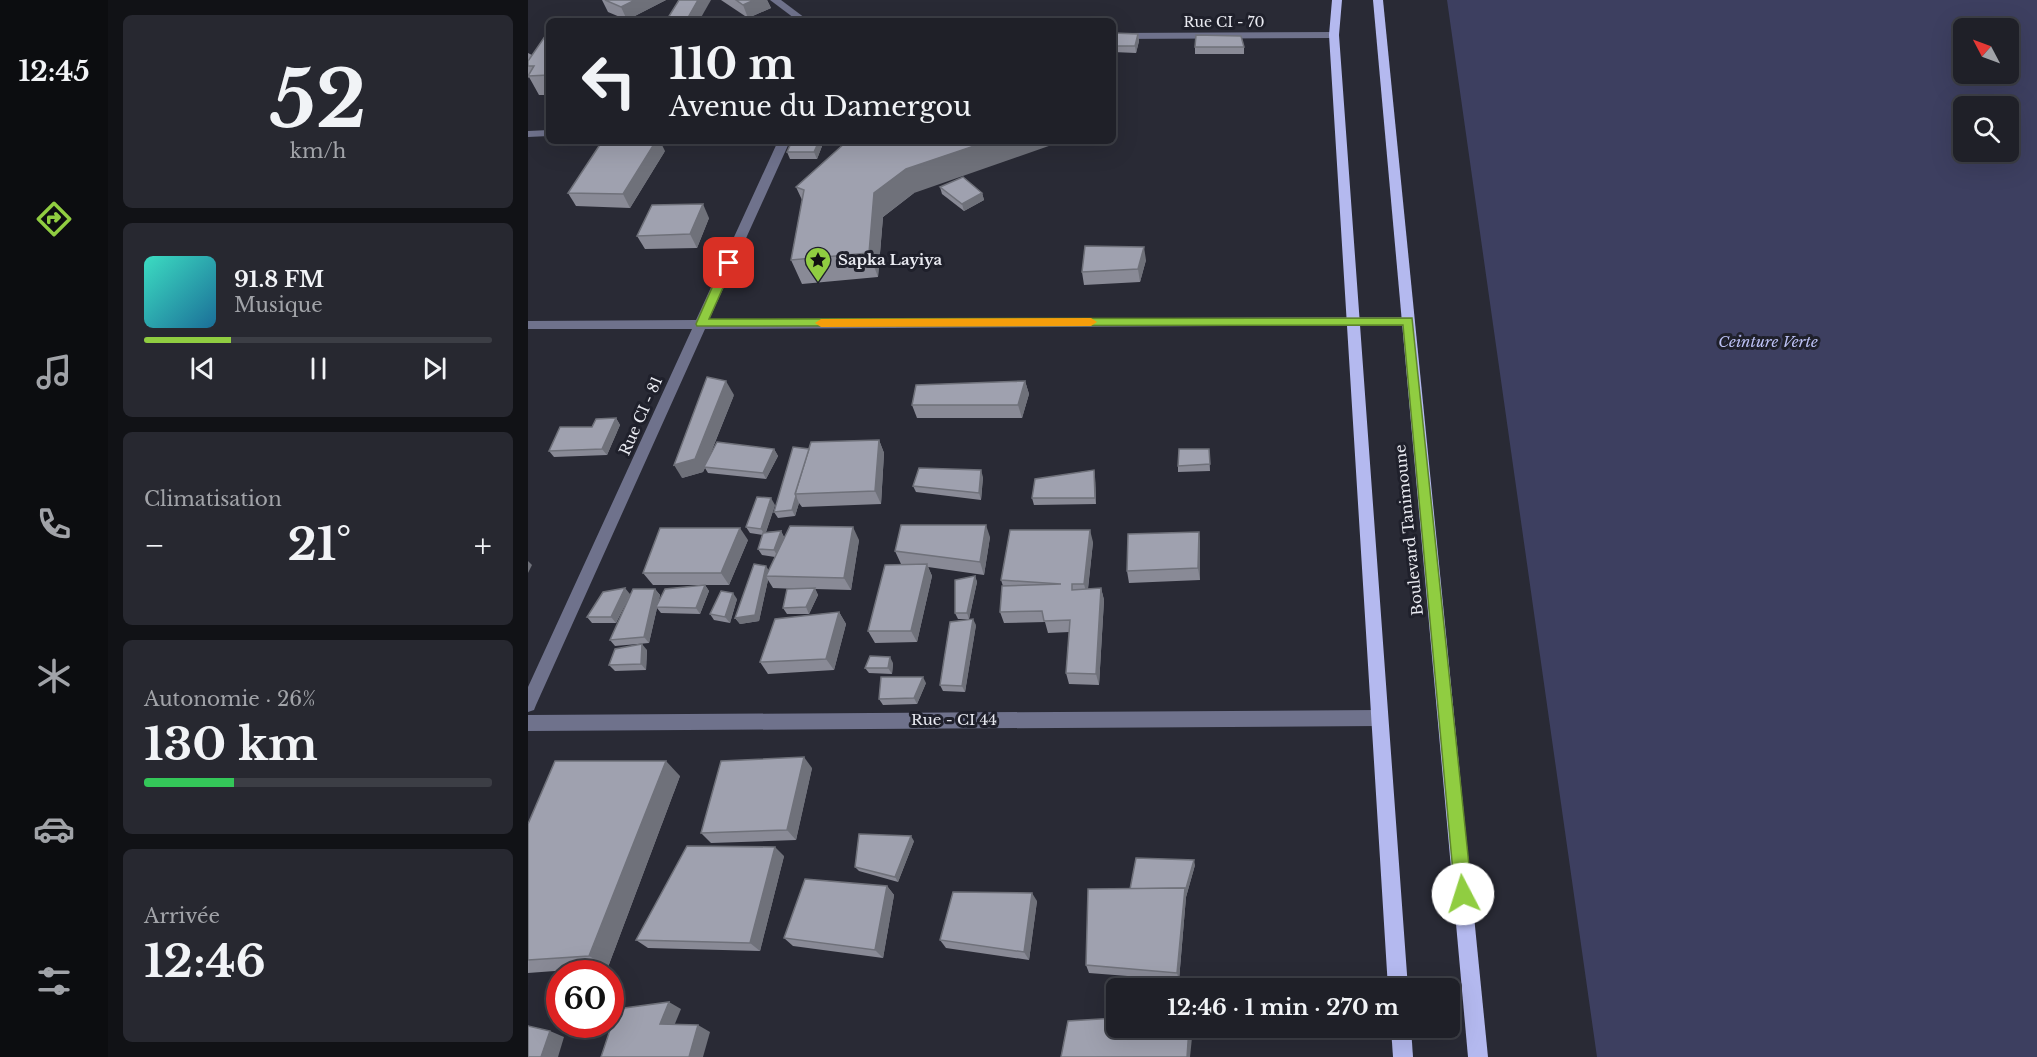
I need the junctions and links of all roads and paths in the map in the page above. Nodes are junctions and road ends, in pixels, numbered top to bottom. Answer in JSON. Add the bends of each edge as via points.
{"nodes":[{"id":1,"x":775,"y":0,"type":"edge"},
{"id":2,"x":1337,"y":0,"type":"edge"},
{"id":3,"x":1378,"y":0,"type":"edge"},
{"id":4,"x":800,"y":18,"type":"edge"},
{"id":5,"x":1334,"y":35,"type":"junction"},
{"id":6,"x":1116,"y":36,"type":"edge"},
{"id":7,"x":528,"y":134,"type":"edge"},
{"id":8,"x":546,"y":134,"type":"edge"},
{"id":9,"x":783,"y":144,"type":"edge"},
{"id":10,"x":1353,"y":321,"type":"junction"},
{"id":11,"x":1408,"y":321,"type":"junction"},
{"id":12,"x":701,"y":324,"type":"junction"},
{"id":13,"x":528,"y":326,"type":"edge"},
{"id":14,"x":528,"y":705,"type":"edge"},
{"id":15,"x":1379,"y":718,"type":"junction"},
{"id":16,"x":528,"y":723,"type":"edge"},
{"id":17,"x":1397,"y":978,"type":"edge"},
{"id":18,"x":1402,"y":1038,"type":"edge"},
{"id":19,"x":1403,"y":1057,"type":"edge"},
{"id":20,"x":1478,"y":1057,"type":"edge"}],
"edges":[{"from":1,"to":4,"type":"street"},
{"from":2,"to":5,"type":"main road"},
{"from":3,"to":11,"type":"main road","name":"Boulevard Tanimoune"},
{"from":5,"to":6,"type":"street","name":"Rue CI - 70"},
{"from":5,"to":10,"type":"main road"},
{"from":7,"to":8,"type":"street"},
{"from":9,"to":12,"type":"street","name":"Rue CI - 81"},
{"from":10,"to":11,"type":"street"},
{"from":10,"to":12,"type":"street"},
{"from":10,"to":15,"type":"main road"},
{"from":11,"to":20,"type":"main road","name":"Boulevard Tanimoune"},
{"from":12,"to":13,"type":"street"},
{"from":12,"to":14,"type":"street","name":"Rue CI - 81"},
{"from":15,"to":16,"type":"street","name":"Rue - CI 44"},
{"from":15,"to":17,"type":"main road"},
{"from":18,"to":19,"type":"main road"}]}
